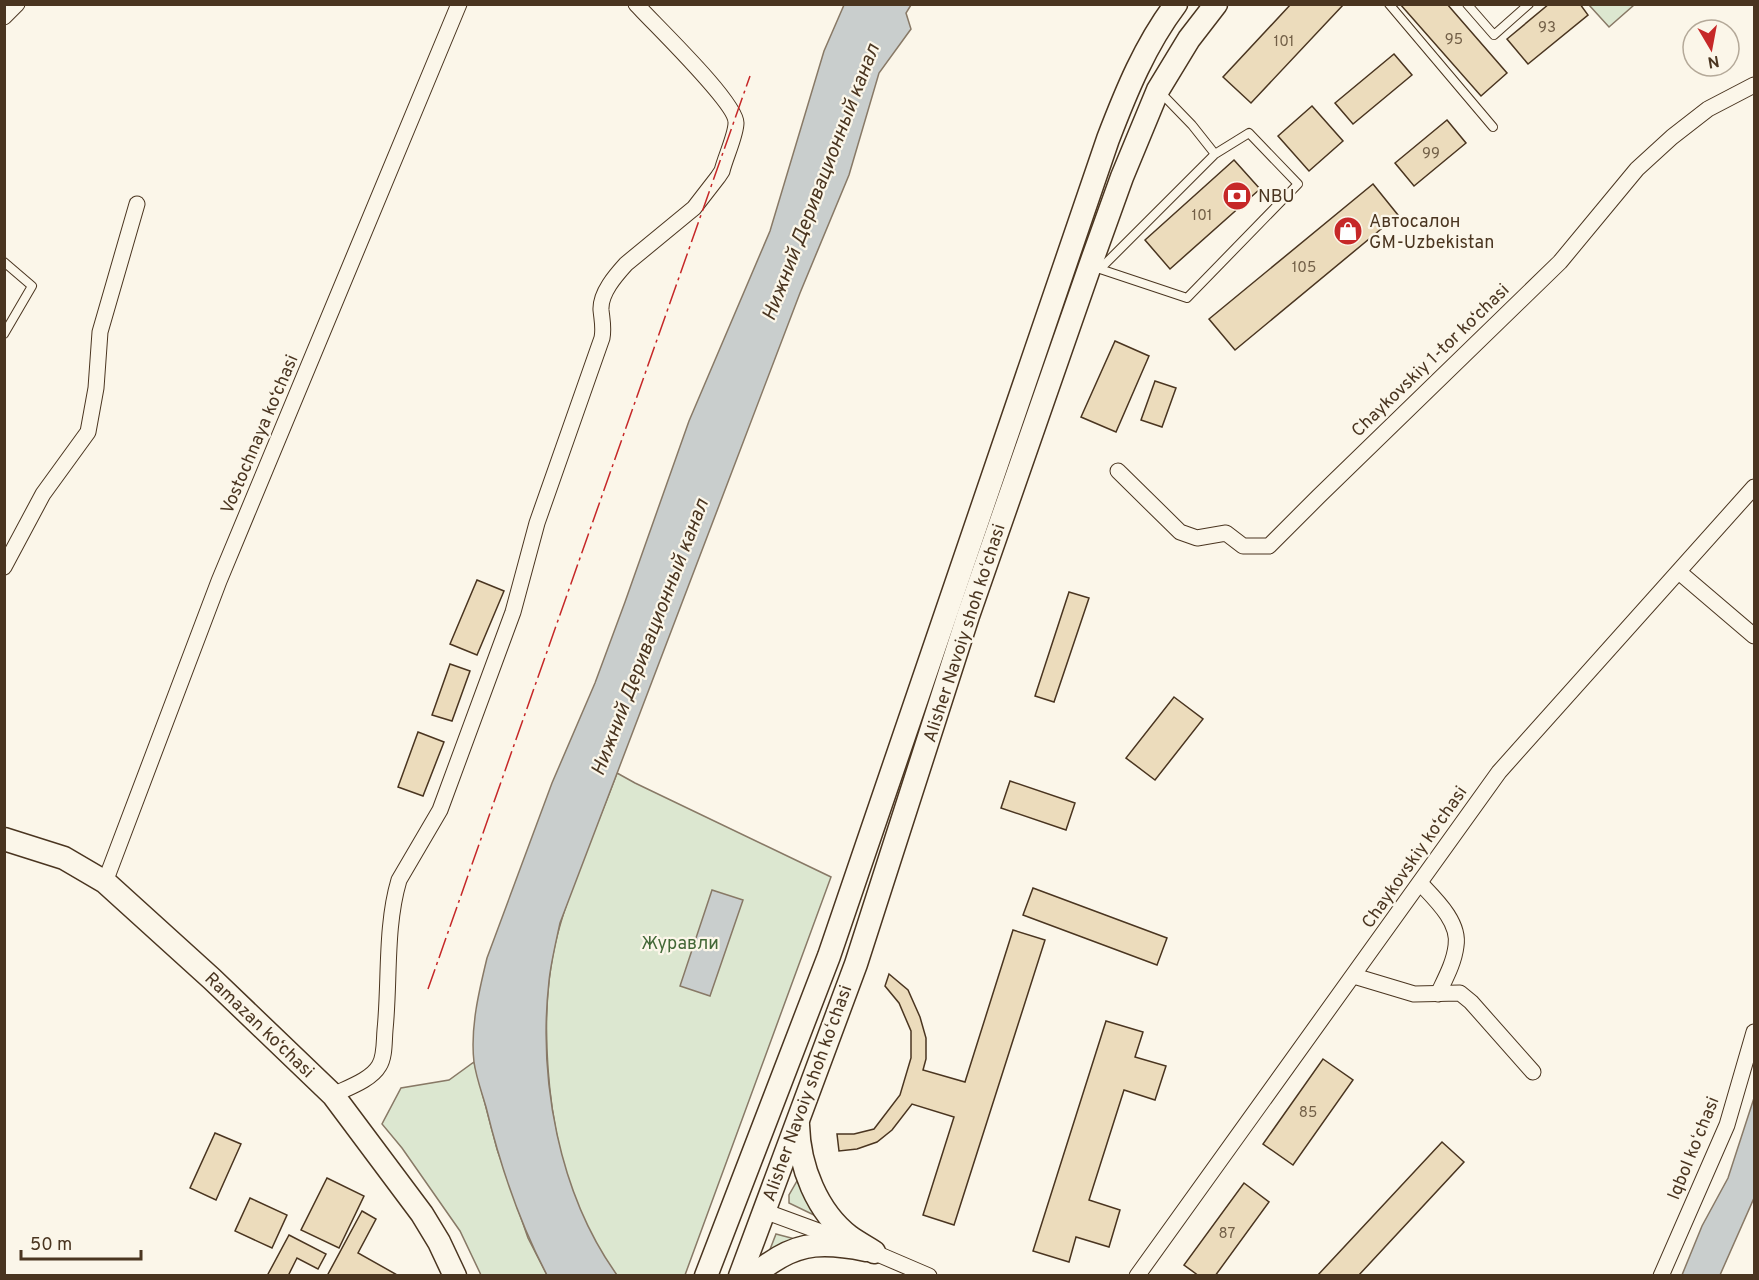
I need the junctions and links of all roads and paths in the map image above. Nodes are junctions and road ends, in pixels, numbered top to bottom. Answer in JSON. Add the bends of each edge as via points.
{"nodes":[{"id":1,"x":17,"y":4,"type":"edge"},
{"id":2,"x":459,"y":4,"type":"edge"},
{"id":3,"x":636,"y":4,"type":"edge"},
{"id":4,"x":1176,"y":4,"type":"edge"},
{"id":5,"x":1216,"y":4,"type":"edge"},
{"id":6,"x":1389,"y":4,"type":"edge"},
{"id":7,"x":1467,"y":4,"type":"edge"},
{"id":8,"x":1529,"y":4,"type":"edge"},
{"id":9,"x":4,"y":17,"type":"edge"},
{"id":10,"x":1755,"y":85,"type":"edge"},
{"id":11,"x":1158,"y":90,"type":"junction"},
{"id":12,"x":1493,"y":127,"type":"dead end"},
{"id":13,"x":1215,"y":154,"type":"junction"},
{"id":14,"x":137,"y":204,"type":"dead end"},
{"id":15,"x":4,"y":262,"type":"edge"},
{"id":16,"x":1095,"y":267,"type":"junction"},
{"id":17,"x":4,"y":334,"type":"edge"},
{"id":18,"x":1118,"y":471,"type":"dead end"},
{"id":19,"x":1755,"y":487,"type":"edge"},
{"id":20,"x":4,"y":567,"type":"edge"},
{"id":21,"x":1679,"y":572,"type":"junction"},
{"id":22,"x":1755,"y":636,"type":"edge"},
{"id":23,"x":4,"y":839,"type":"edge"},
{"id":24,"x":105,"y":882,"type":"junction"},
{"id":25,"x":1420,"y":883,"type":"junction"},
{"id":26,"x":1354,"y":976,"type":"junction"},
{"id":27,"x":1438,"y":994,"type":"junction"},
{"id":28,"x":1755,"y":1032,"type":"edge"},
{"id":29,"x":1533,"y":1072,"type":"dead end"},
{"id":30,"x":333,"y":1095,"type":"junction"},
{"id":31,"x":798,"y":1118,"type":"junction"},
{"id":32,"x":735,"y":1200,"type":"junction"},
{"id":33,"x":764,"y":1211,"type":"junction"},
{"id":34,"x":874,"y":1252,"type":"junction"},
{"id":35,"x":455,"y":1275,"type":"edge"},
{"id":36,"x":706,"y":1275,"type":"edge"},
{"id":37,"x":740,"y":1275,"type":"edge"},
{"id":38,"x":753,"y":1275,"type":"edge"},
{"id":39,"x":929,"y":1275,"type":"edge"},
{"id":40,"x":1137,"y":1275,"type":"edge"},
{"id":41,"x":1661,"y":1275,"type":"edge"}],
"edges":[{"from":1,"to":9,"type":"street"},
{"from":2,"to":24,"type":"street","name":"Vostochnaya ko‘chasi","via":[[219,581]]},
{"from":3,"to":30,"type":"street","via":[[716,89],[734,113],[736,123],[718,177],[689,213],[626,264],[603,297],[602,338],[537,523],[513,612],[440,810],[399,880],[382,1062],[373,1073]]},
{"from":4,"to":32,"type":"main road","name":"Alisher Navoiy shoh koʻchasi","via":[[1138,67],[1108,139],[829,956]]},
{"from":5,"to":11,"type":"main road","name":"Alisher Navoiy shoh koʻchasi"},
{"from":6,"to":12,"type":"lane"},
{"from":7,"to":8,"type":"lane","via":[[1494,35]]},
{"from":10,"to":18,"type":"street","name":"Chaykovskiy 1-tor ko‘chasi","via":[[1707,109],[1637,169],[1560,262],[1269,546],[1243,546],[1226,533],[1197,538],[1180,532]]},
{"from":11,"to":13,"type":"lane"},
{"from":11,"to":16,"type":"main road","name":"Alisher Navoiy shoh koʻchasi","via":[[1142,126]]},
{"from":13,"to":16,"type":"lane"},
{"from":13,"to":16,"type":"lane","via":[[1249,133],[1298,184],[1187,298]]},
{"from":14,"to":20,"type":"street","via":[[100,332],[88,432],[43,494]]},
{"from":15,"to":17,"type":"lane","via":[[32,286]]},
{"from":16,"to":31,"type":"main road","name":"Alisher Navoiy shoh koʻchasi","via":[[968,615],[856,964]]},
{"from":19,"to":21,"type":"street","name":"Chaykovskiy ko‘chasi"},
{"from":21,"to":22,"type":"street"},
{"from":21,"to":25,"type":"street","name":"Chaykovskiy ko‘chasi","via":[[1499,772]]},
{"from":23,"to":24,"type":"main road","name":"Ramazan ko‘chasi","via":[[64,858]]},
{"from":24,"to":30,"type":"main road","name":"Ramazan ko‘chasi"},
{"from":25,"to":26,"type":"street","name":"Chaykovskiy ko‘chasi"},
{"from":25,"to":27,"type":"street","via":[[1453,926],[1457,944]]},
{"from":26,"to":27,"type":"street","via":[[1414,994]]},
{"from":26,"to":40,"type":"street","name":"Chaykovskiy ko‘chasi"},
{"from":27,"to":29,"type":"street","via":[[1460,993],[1471,1002]]},
{"from":28,"to":41,"type":"street","name":"Iqbol koʻchasi","via":[[1727,1125]]},
{"from":30,"to":35,"type":"main road","name":"Ramazan ko‘chasi","via":[[422,1214]]},
{"from":31,"to":33,"type":"main road","name":"Alisher Navoiy shoh koʻchasi"},
{"from":31,"to":34,"type":"main road","via":[[801,1151],[819,1200],[844,1231]]},
{"from":32,"to":33,"type":"main road"},
{"from":32,"to":36,"type":"main road","name":"Alisher Navoiy shoh koʻchasi"},
{"from":33,"to":34,"type":"street"},
{"from":33,"to":37,"type":"main road","name":"Alisher Navoiy shoh koʻchasi"},
{"from":34,"to":38,"type":"main road","via":[[847,1246],[810,1246],[783,1253]]},
{"from":34,"to":39,"type":"street"}]}
